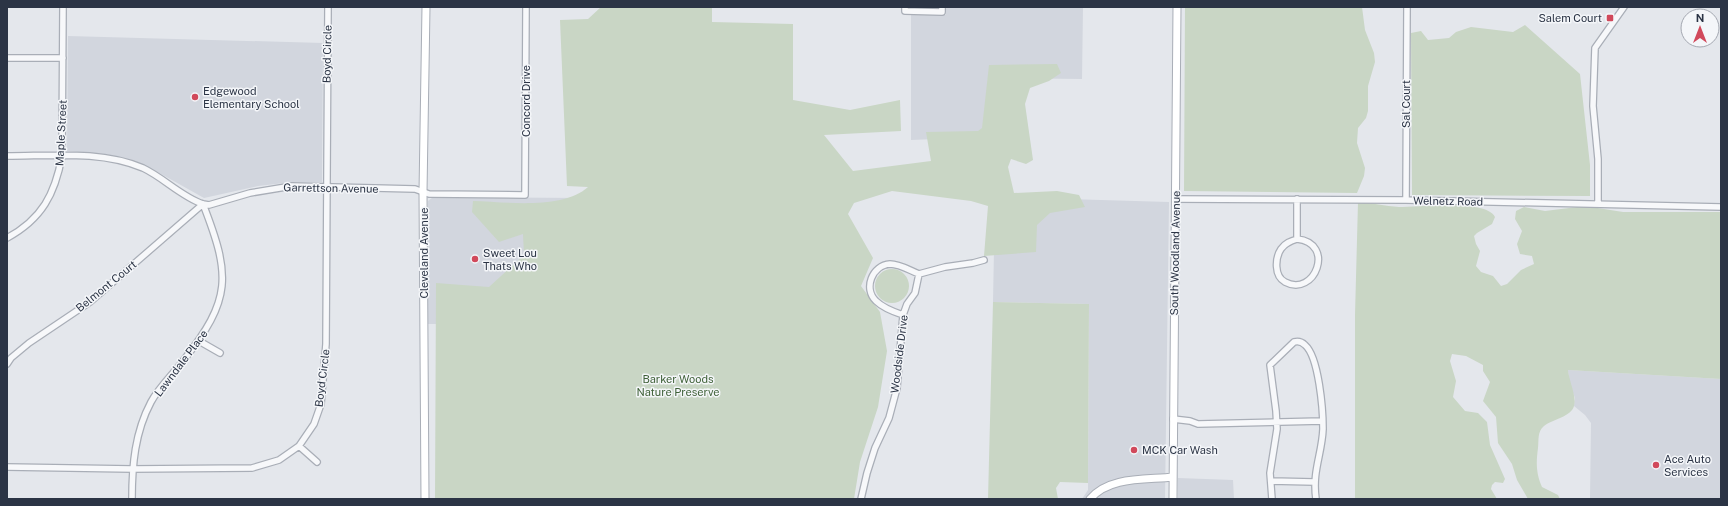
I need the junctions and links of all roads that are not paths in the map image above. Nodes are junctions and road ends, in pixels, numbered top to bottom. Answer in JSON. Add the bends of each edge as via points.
{"nodes":[{"id":1,"x":63,"y":7,"type":"edge"},
{"id":2,"x":328,"y":7,"type":"edge"},
{"id":3,"x":426,"y":7,"type":"edge"},
{"id":4,"x":526,"y":7,"type":"edge"},
{"id":5,"x":905,"y":7,"type":"edge"},
{"id":6,"x":942,"y":7,"type":"edge"},
{"id":7,"x":1176,"y":7,"type":"edge"},
{"id":8,"x":1407,"y":7,"type":"edge"},
{"id":9,"x":1624,"y":7,"type":"edge"},
{"id":10,"x":7,"y":58,"type":"edge"},
{"id":11,"x":63,"y":58,"type":"junction"},
{"id":12,"x":7,"y":156,"type":"edge"},
{"id":13,"x":62,"y":156,"type":"junction"},
{"id":14,"x":326,"y":186,"type":"junction"},
{"id":15,"x":423,"y":192,"type":"junction"},
{"id":16,"x":525,"y":195,"type":"joint"},
{"id":17,"x":1175,"y":199,"type":"junction"},
{"id":18,"x":1297,"y":200,"type":"junction"},
{"id":19,"x":1406,"y":200,"type":"junction"},
{"id":20,"x":1598,"y":203,"type":"junction"},
{"id":21,"x":202,"y":204,"type":"junction"},
{"id":22,"x":1721,"y":207,"type":"edge"},
{"id":23,"x":7,"y":238,"type":"edge"},
{"id":24,"x":1297,"y":239,"type":"junction"},
{"id":25,"x":984,"y":260,"type":"dead end"},
{"id":26,"x":919,"y":274,"type":"junction"},
{"id":27,"x":903,"y":315,"type":"junction"},
{"id":28,"x":199,"y":341,"type":"junction"},
{"id":29,"x":220,"y":353,"type":"dead end"},
{"id":30,"x":7,"y":364,"type":"edge"},
{"id":31,"x":1173,"y":419,"type":"junction"},
{"id":32,"x":1276,"y":421,"type":"junction"},
{"id":33,"x":1322,"y":421,"type":"junction"},
{"id":34,"x":299,"y":446,"type":"junction"},
{"id":35,"x":317,"y":462,"type":"dead end"},
{"id":36,"x":7,"y":467,"type":"edge"},
{"id":37,"x":132,"y":469,"type":"junction"},
{"id":38,"x":1173,"y":477,"type":"junction"},
{"id":39,"x":1271,"y":481,"type":"junction"},
{"id":40,"x":1314,"y":482,"type":"junction"},
{"id":41,"x":132,"y":499,"type":"edge"},
{"id":42,"x":425,"y":499,"type":"edge"},
{"id":43,"x":861,"y":499,"type":"edge"},
{"id":44,"x":1090,"y":499,"type":"edge"},
{"id":45,"x":1173,"y":499,"type":"edge"},
{"id":46,"x":1272,"y":499,"type":"edge"},
{"id":47,"x":1316,"y":499,"type":"edge"}],
"edges":[{"from":1,"to":11,"type":"street","name":"Maple Street"},
{"from":2,"to":14,"type":"street","name":"Boyd Circle"},
{"from":3,"to":15,"type":"street","name":"Cleveland Avenue"},
{"from":4,"to":16,"type":"street","name":"Concord Drive"},
{"from":5,"to":6,"type":"street","via":[[905,11],[942,12]]},
{"from":7,"to":17,"type":"street","name":"South Woodland Avenue"},
{"from":8,"to":19,"type":"street","name":"Sal Court"},
{"from":9,"to":20,"type":"street","via":[[1595,48],[1593,106],[1598,159]]},
{"from":10,"to":11,"type":"street"},
{"from":11,"to":13,"type":"street","name":"Maple Street"},
{"from":12,"to":13,"type":"street"},
{"from":13,"to":21,"type":"street","via":[[99,158],[133,165],[168,182]]},
{"from":13,"to":23,"type":"street","name":"Maple Street","via":[[56,184],[43,208],[21,230]]},
{"from":14,"to":15,"type":"street","name":"Garrettson Avenue","via":[[414,189]]},
{"from":14,"to":21,"type":"street","name":"Garrettson Avenue","via":[[278,188],[209,205]]},
{"from":14,"to":34,"type":"street","name":"Boyd Circle","via":[[326,344],[321,404],[314,424]]},
{"from":15,"to":16,"type":"street","name":"Garrettson Avenue"},
{"from":15,"to":42,"type":"street","name":"Cleveland Avenue"},
{"from":17,"to":18,"type":"street","name":"Welnetz Road"},
{"from":17,"to":31,"type":"street","name":"South Woodland Avenue"},
{"from":18,"to":19,"type":"street","name":"Welnetz Road"},
{"from":18,"to":24,"type":"street"},
{"from":19,"to":20,"type":"street","name":"Welnetz Road"},
{"from":20,"to":22,"type":"street","name":"Welnetz Road"},
{"from":21,"to":28,"type":"street","name":"Lawndale Place","via":[[219,249],[223,277],[219,302],[211,322]]},
{"from":21,"to":30,"type":"street","name":"Belmont Court","via":[[90,302],[29,343]]},
{"from":24,"to":24,"type":"street","via":[[1288,242],[1278,256],[1278,274],[1281,280],[1288,284],[1306,282],[1318,269],[1319,260],[1312,246],[1304,240]]},
{"from":25,"to":26,"type":"street","via":[[945,266]]},
{"from":26,"to":27,"type":"street","name":"Woodside Drive","via":[[915,293]]},
{"from":26,"to":27,"type":"street","via":[[899,265],[889,264],[876,270],[870,282],[875,301]]},
{"from":27,"to":43,"type":"street","name":"Woodside Drive","via":[[897,388],[889,418],[866,473]]},
{"from":28,"to":29,"type":"street"},
{"from":28,"to":37,"type":"street","name":"Lawndale Place","via":[[152,400],[139,428]]},
{"from":31,"to":32,"type":"street","via":[[1198,424]]},
{"from":31,"to":38,"type":"street","name":"South Woodland Avenue"},
{"from":32,"to":33,"type":"street"},
{"from":32,"to":33,"type":"street","via":[[1270,365],[1294,342],[1299,341],[1305,344],[1314,360]]},
{"from":32,"to":39,"type":"street"},
{"from":33,"to":40,"type":"street","via":[[1323,429]]},
{"from":34,"to":35,"type":"street"},
{"from":34,"to":37,"type":"street","name":"Boyd Circle","via":[[279,460],[252,468]]},
{"from":36,"to":37,"type":"street","name":"Boyd Circle"},
{"from":37,"to":41,"type":"street","name":"Lawndale Place"},
{"from":38,"to":44,"type":"street","via":[[1109,484]]},
{"from":38,"to":45,"type":"street","name":"South Woodland Avenue"},
{"from":39,"to":40,"type":"street"},
{"from":39,"to":46,"type":"street"},
{"from":40,"to":47,"type":"street"}]}
